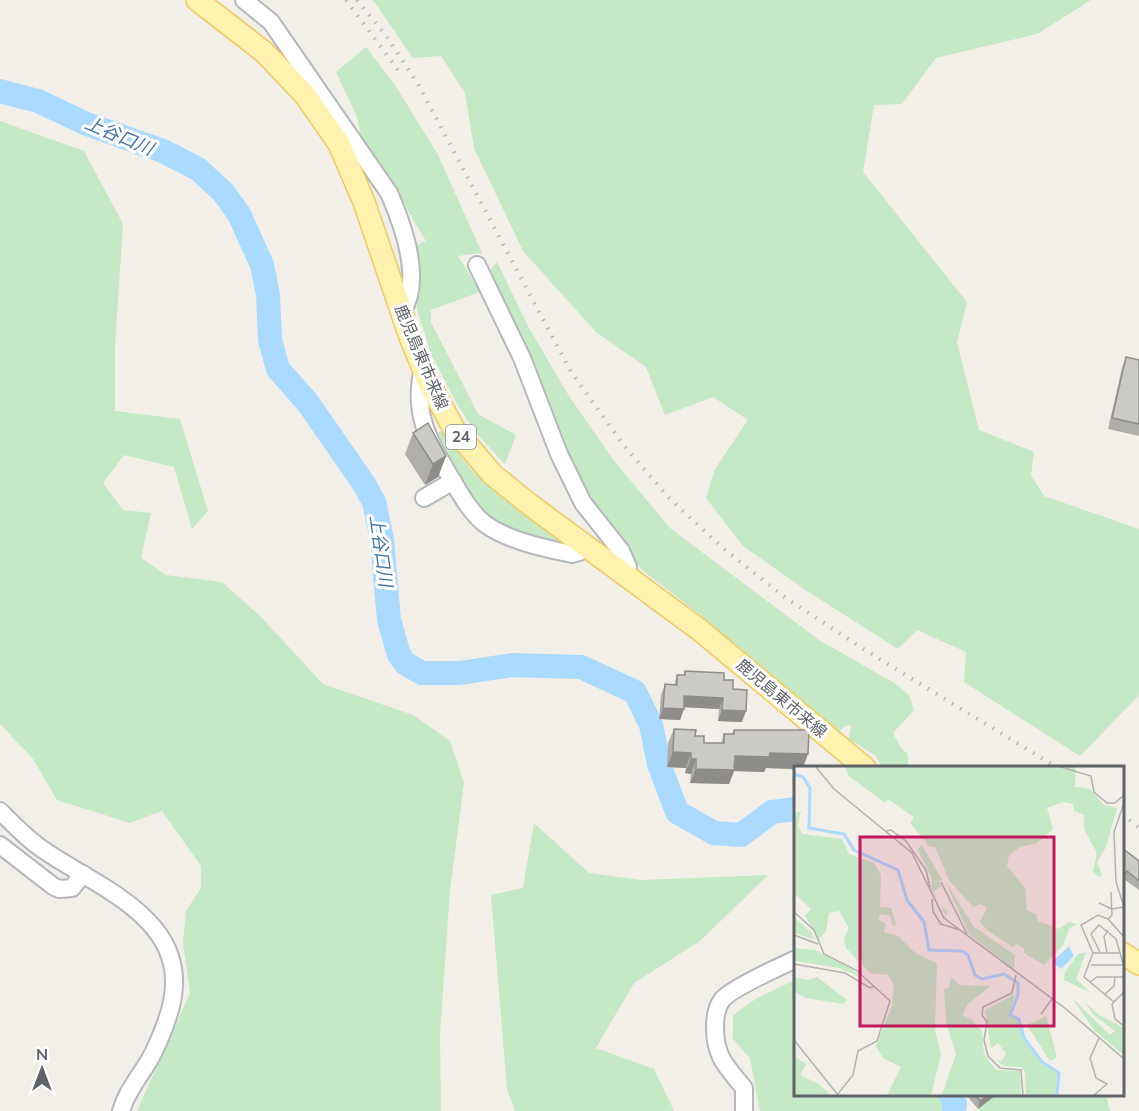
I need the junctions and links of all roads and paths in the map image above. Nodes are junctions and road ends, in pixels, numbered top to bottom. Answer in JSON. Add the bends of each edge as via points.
{"nodes":[{"id":1,"x":198,"y":0,"type":"edge"},
{"id":2,"x":244,"y":0,"type":"edge"},
{"id":3,"x":477,"y":265,"type":"dead end"},
{"id":4,"x":402,"y":312,"type":"junction"},
{"id":5,"x":423,"y":368,"type":"junction"},
{"id":6,"x":453,"y":481,"type":"junction"},
{"id":7,"x":424,"y":498,"type":"dead end"},
{"id":8,"x":586,"y":546,"type":"junction"},
{"id":9,"x":627,"y":576,"type":"junction"},
{"id":10,"x":863,"y":766,"type":"edge"},
{"id":11,"x":0,"y":811,"type":"edge"},
{"id":12,"x":0,"y":844,"type":"edge"},
{"id":13,"x":83,"y":874,"type":"junction"},
{"id":14,"x":794,"y":959,"type":"edge"},
{"id":15,"x":121,"y":1111,"type":"edge"},
{"id":16,"x":744,"y":1111,"type":"edge"}],
"edges":[{"from":1,"to":4,"type":"main road","name":"鹿児島東市来線","number":"24","via":[[264,52],[304,95],[339,144],[364,202]]},
{"from":2,"to":4,"type":"street","via":[[271,22],[389,192],[406,240],[411,273],[410,292]]},
{"from":3,"to":9,"type":"street","via":[[522,358],[559,454],[583,503],[621,551],[628,567]]},
{"from":4,"to":5,"type":"main road","name":"鹿児島東市来線","number":"24"},
{"from":5,"to":6,"type":"street","via":[[419,396],[424,425],[429,443]]},
{"from":5,"to":8,"type":"main road","name":"鹿児島東市来線","number":"24","via":[[454,429],[492,474]]},
{"from":6,"to":7,"type":"street"},
{"from":6,"to":8,"type":"street","via":[[475,515],[497,531],[572,554]]},
{"from":8,"to":9,"type":"main road","name":"鹿児島東市来線","number":"24"},
{"from":9,"to":10,"type":"main road","name":"鹿児島東市来線","number":"24","via":[[701,631]]},
{"from":11,"to":13,"type":"street","via":[[44,850]]},
{"from":12,"to":13,"type":"street","via":[[59,890],[72,888]]},
{"from":13,"to":15,"type":"street","via":[[125,901],[153,926],[164,939],[173,963],[173,995],[158,1042]]},
{"from":14,"to":16,"type":"street","via":[[723,998],[715,1014],[715,1044],[724,1064],[744,1088]]}]}
